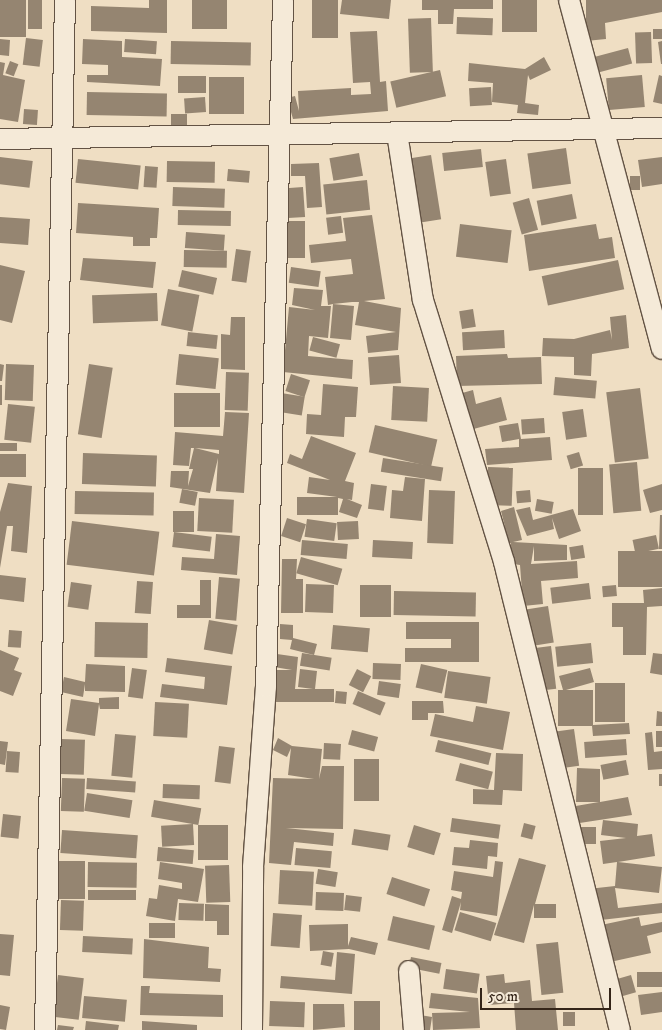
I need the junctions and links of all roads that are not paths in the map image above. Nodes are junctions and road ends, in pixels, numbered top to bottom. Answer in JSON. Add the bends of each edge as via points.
{"nodes":[{"id":1,"x":65,"y":0,"type":"edge"},
{"id":2,"x":282,"y":0,"type":"edge"},
{"id":3,"x":569,"y":0,"type":"edge"},
{"id":4,"x":662,"y":128,"type":"edge"},
{"id":5,"x":606,"y":130,"type":"junction"},
{"id":6,"x":398,"y":133,"type":"junction"},
{"id":7,"x":280,"y":135,"type":"junction"},
{"id":8,"x":0,"y":139,"type":"edge"},
{"id":9,"x":62,"y":140,"type":"junction"},
{"id":10,"x":662,"y":349,"type":"edge"},
{"id":11,"x":409,"y":971,"type":"dead end"},
{"id":12,"x":45,"y":1030,"type":"edge"},
{"id":13,"x":252,"y":1030,"type":"edge"},
{"id":14,"x":414,"y":1030,"type":"edge"},
{"id":15,"x":620,"y":1030,"type":"edge"}],
"edges":[{"from":1,"to":9,"type":"street"},
{"from":2,"to":7,"type":"street"},
{"from":3,"to":5,"type":"street"},
{"from":4,"to":5,"type":"street"},
{"from":5,"to":6,"type":"street"},
{"from":5,"to":10,"type":"street"},
{"from":6,"to":7,"type":"street"},
{"from":6,"to":15,"type":"street","via":[[423,300],[504,562]]},
{"from":7,"to":9,"type":"street"},
{"from":7,"to":13,"type":"street","via":[[266,687],[252,866]]},
{"from":8,"to":9,"type":"street"},
{"from":9,"to":12,"type":"street"},
{"from":11,"to":14,"type":"street"}]}
